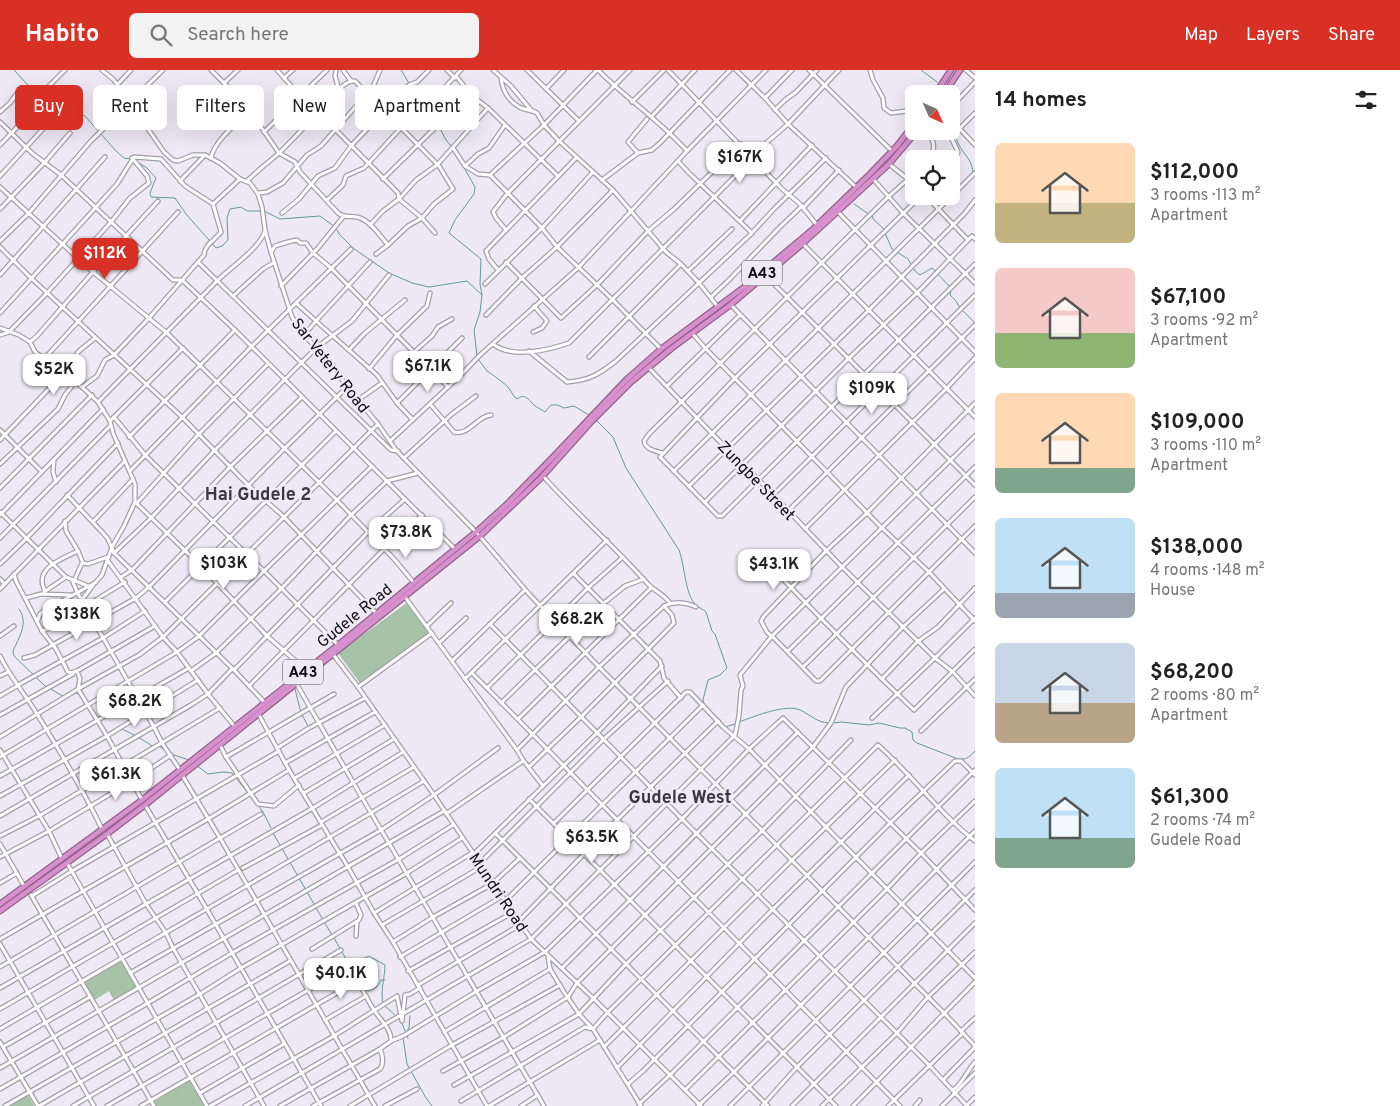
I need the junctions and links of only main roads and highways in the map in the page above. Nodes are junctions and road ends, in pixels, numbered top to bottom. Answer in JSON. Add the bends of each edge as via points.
{"nodes":[{"id":1,"x":951,"y":70,"type":"edge"},
{"id":2,"x":960,"y":70,"type":"edge"},
{"id":3,"x":941,"y":85,"type":"edge"},
{"id":4,"x":950,"y":85,"type":"edge"},
{"id":5,"x":905,"y":135,"type":"edge"},
{"id":6,"x":909,"y":140,"type":"edge"},
{"id":7,"x":599,"y":410,"type":"junction"},
{"id":8,"x":590,"y":420,"type":"junction"},
{"id":9,"x":478,"y":534,"type":"junction"},
{"id":10,"x":331,"y":653,"type":"junction"},
{"id":11,"x":143,"y":802,"type":"junction"},
{"id":12,"x":0,"y":904,"type":"edge"},
{"id":13,"x":0,"y":910,"type":"edge"}],
"edges":[{"from":1,"to":3,"type":"highway"},
{"from":2,"to":4,"type":"highway"},
{"from":5,"to":7,"type":"highway","number":"A43","via":[[817,225],[718,308],[661,349],[626,379]]},
{"from":6,"to":7,"type":"highway","number":"A43","via":[[874,180],[803,244]]},
{"from":7,"to":8,"type":"highway","number":"A43"},
{"from":8,"to":9,"type":"highway","name":"Gudele Road","number":"A43"},
{"from":8,"to":9,"type":"highway","name":"Gudele Road","number":"A43","via":[[543,476]]},
{"from":9,"to":10,"type":"highway","name":"Gudele Road","number":"A43","via":[[406,597]]},
{"from":9,"to":10,"type":"highway","name":"Gudele Road","number":"A43","via":[[376,613]]},
{"from":10,"to":11,"type":"highway","name":"Gudele Road","number":"A43"},
{"from":10,"to":11,"type":"highway","name":"Gudele Road","number":"A43","via":[[259,715]]},
{"from":11,"to":12,"type":"highway","name":"Gudele Road","number":"A43"},
{"from":11,"to":13,"type":"highway","name":"Gudele Road","number":"A43","via":[[108,834]]}]}
